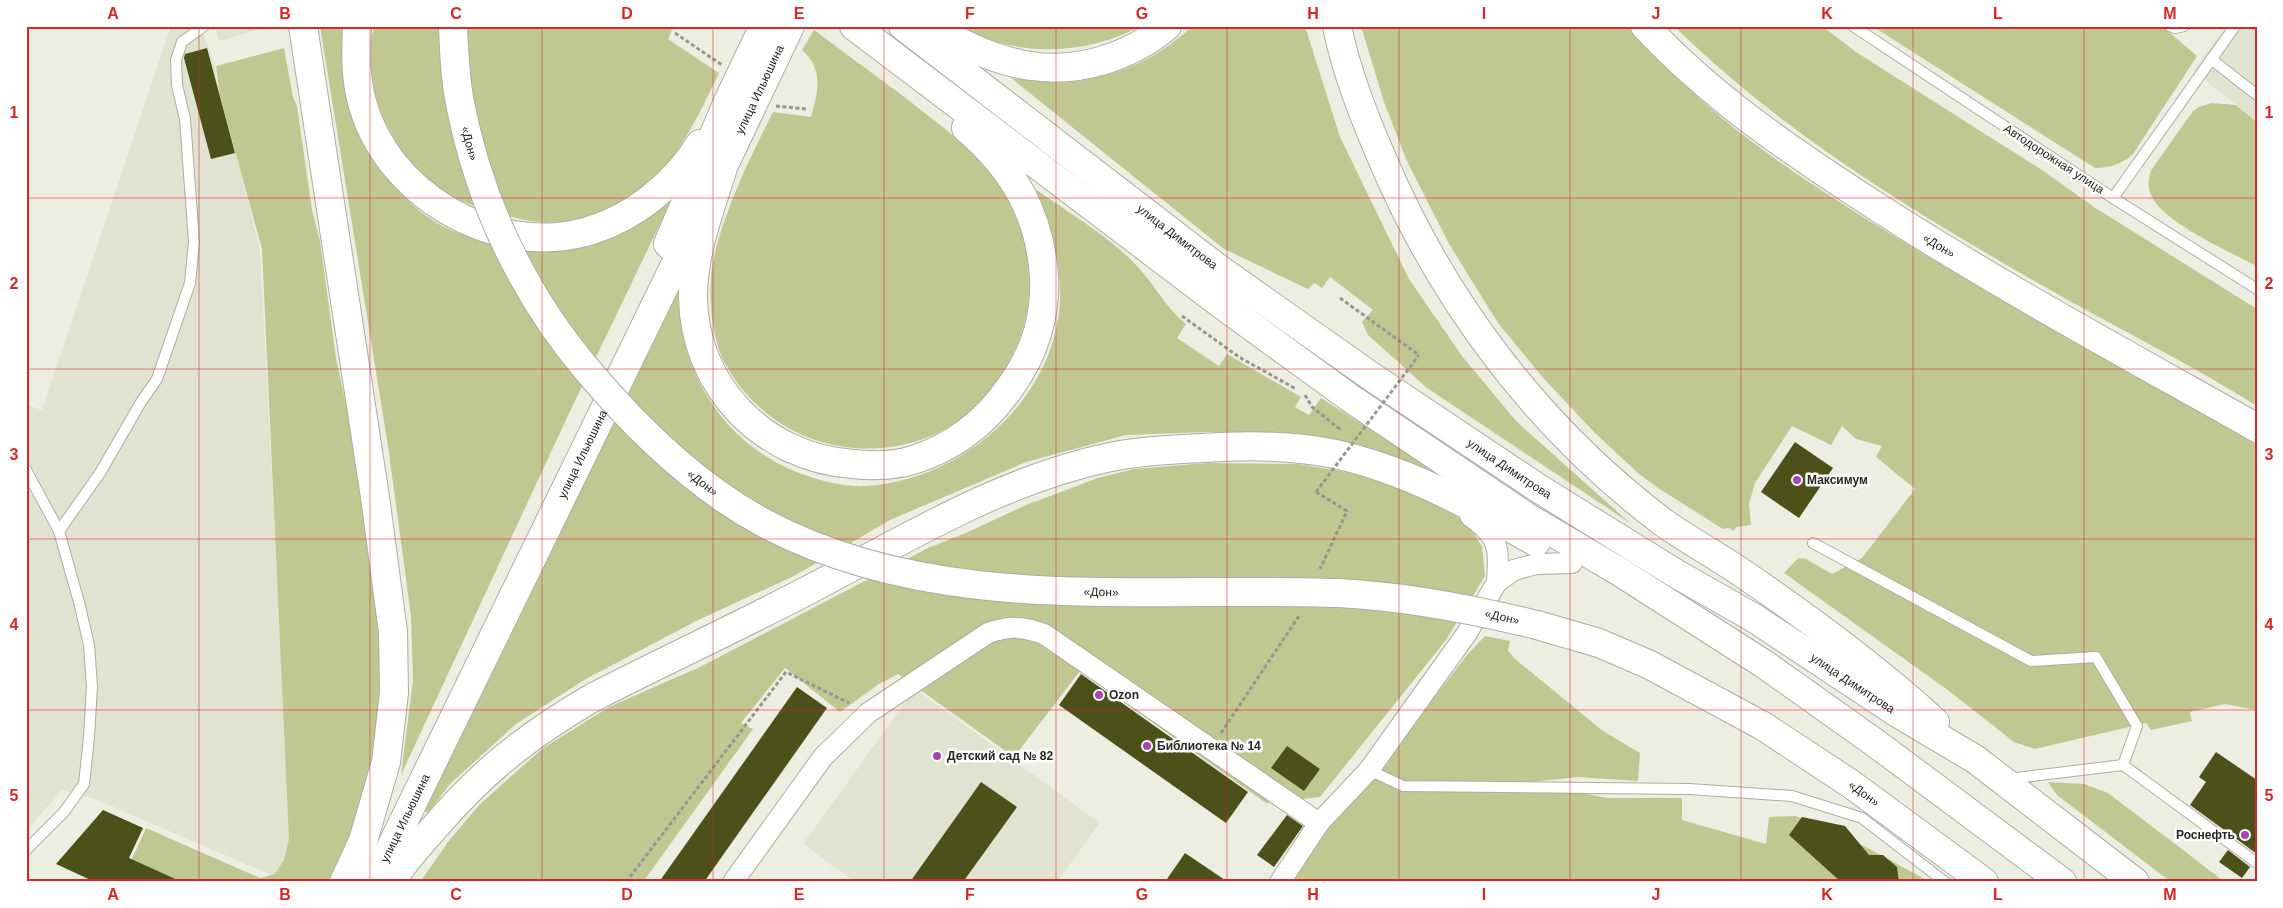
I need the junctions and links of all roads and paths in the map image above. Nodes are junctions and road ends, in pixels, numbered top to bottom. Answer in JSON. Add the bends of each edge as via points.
{"nodes":[{"id":1,"x":204,"y":26,"type":"edge"},
{"id":2,"x":298,"y":26,"type":"edge"},
{"id":3,"x":303,"y":26,"type":"edge"},
{"id":4,"x":358,"y":26,"type":"edge"},
{"id":5,"x":453,"y":26,"type":"edge"},
{"id":6,"x":764,"y":26,"type":"edge"},
{"id":7,"x":790,"y":26,"type":"edge"},
{"id":8,"x":846,"y":26,"type":"edge"},
{"id":9,"x":854,"y":26,"type":"edge"},
{"id":10,"x":903,"y":26,"type":"edge"},
{"id":11,"x":931,"y":26,"type":"edge"},
{"id":12,"x":1167,"y":26,"type":"edge"},
{"id":13,"x":1336,"y":26,"type":"edge"},
{"id":14,"x":1645,"y":26,"type":"edge"},
{"id":15,"x":1852,"y":26,"type":"edge"},
{"id":16,"x":2170,"y":26,"type":"edge"},
{"id":17,"x":2184,"y":26,"type":"edge"},
{"id":18,"x":2235,"y":26,"type":"edge"},
{"id":19,"x":675,"y":33,"type":"dead end"},
{"id":20,"x":2211,"y":58,"type":"junction"},
{"id":21,"x":750,"y":81,"type":"junction"},
{"id":22,"x":312,"y":86,"type":"junction"},
{"id":23,"x":2257,"y":94,"type":"edge"},
{"id":24,"x":729,"y":98,"type":"junction"},
{"id":25,"x":806,"y":110,"type":"dead end"},
{"id":26,"x":722,"y":171,"type":"junction"},
{"id":27,"x":2112,"y":198,"type":"junction"},
{"id":28,"x":2257,"y":289,"type":"edge"},
{"id":29,"x":1340,"y":298,"type":"dead end"},
{"id":30,"x":1182,"y":316,"type":"dead end"},
{"id":31,"x":2257,"y":428,"type":"edge"},
{"id":32,"x":1355,"y":442,"type":"junction"},
{"id":33,"x":26,"y":470,"type":"edge"},
{"id":34,"x":1430,"y":485,"type":"junction"},
{"id":35,"x":59,"y":531,"type":"junction"},
{"id":36,"x":1813,"y":543,"type":"dead end"},
{"id":37,"x":1572,"y":563,"type":"junction"},
{"id":38,"x":1318,"y":575,"type":"dead end"},
{"id":39,"x":1497,"y":582,"type":"junction"},
{"id":40,"x":1302,"y":611,"type":"dead end"},
{"id":41,"x":1692,"y":619,"type":"junction"},
{"id":42,"x":868,"y":713,"type":"junction"},
{"id":43,"x":1210,"y":748,"type":"junction"},
{"id":44,"x":1975,"y":758,"type":"junction"},
{"id":45,"x":2124,"y":765,"type":"junction"},
{"id":46,"x":1369,"y":770,"type":"junction"},
{"id":47,"x":2001,"y":780,"type":"junction"},
{"id":48,"x":1319,"y":823,"type":"junction"},
{"id":49,"x":26,"y":850,"type":"edge"},
{"id":50,"x":2257,"y":863,"type":"edge"},
{"id":51,"x":344,"y":882,"type":"edge"},
{"id":52,"x":362,"y":882,"type":"edge"},
{"id":53,"x":374,"y":882,"type":"edge"},
{"id":54,"x":392,"y":882,"type":"edge"},
{"id":55,"x":626,"y":882,"type":"edge"},
{"id":56,"x":733,"y":882,"type":"edge"},
{"id":57,"x":1280,"y":882,"type":"edge"},
{"id":58,"x":1945,"y":882,"type":"edge"},
{"id":59,"x":1984,"y":882,"type":"edge"},
{"id":60,"x":2062,"y":882,"type":"edge"},
{"id":61,"x":2135,"y":882,"type":"edge"}],
"edges":[{"from":1,"to":35,"type":"lane","via":[[182,42],[176,60],[177,85],[185,119],[194,242],[190,283],[157,379],[100,473]]},
{"from":2,"to":22,"type":"lane"},
{"from":3,"to":22,"type":"highway"},
{"from":4,"to":24,"type":"highway","via":[[356,64],[362,102],[386,154],[404,177],[452,214],[474,224],[524,236],[584,232],[629,213],[650,200],[693,156]]},
{"from":5,"to":59,"type":"highway","name":"«Дон»","bridge":true,"via":[[459,102],[473,157],[508,249],[529,290],[556,332],[622,412],[673,459],[764,523],[807,542],[880,566],[994,587],[1098,592],[1365,595],[1436,603],[1538,625],[1599,643],[1650,665],[1763,726],[1851,784]]},
{"from":6,"to":21,"type":"highway","name":"улица Ильюшина"},
{"from":7,"to":21,"type":"highway","name":"улица Ильюшина"},
{"from":8,"to":26,"type":"highway","via":[[976,137],[1012,176],[1025,199],[1043,257],[1043,307],[1032,352],[996,407],[970,432],[951,444],[912,460],[889,465],[826,461],[778,444],[761,431],[728,398],[713,377],[696,323],[693,297],[695,263]]},
{"from":9,"to":41,"type":"highway","name":"улица Димитрова","via":[[1350,398],[1530,519]]},
{"from":10,"to":44,"type":"highway","name":"улица Димитрова","via":[[1219,269],[1416,408],[1546,493],[1754,618],[1899,714]]},
{"from":11,"to":12,"type":"highway","via":[[994,56],[1031,66],[1055,67],[1103,61],[1142,44]]},
{"from":13,"to":44,"type":"highway","via":[[1367,125],[1414,231],[1458,305],[1536,406],[1624,491],[1666,524],[1815,625],[1910,699]]},
{"from":14,"to":31,"type":"highway","name":"«Дон»","via":[[1706,84],[1792,152],[2017,292]]},
{"from":15,"to":27,"type":"lane","name":"Автодорожная улица"},
{"from":16,"to":17,"type":"lane"},
{"from":18,"to":20,"type":"lane"},
{"from":19,"to":21,"type":"path"},
{"from":20,"to":23,"type":"lane"},
{"from":20,"to":27,"type":"lane"},
{"from":21,"to":24,"type":"highway","name":"улица Ильюшина"},
{"from":21,"to":25,"type":"path"},
{"from":21,"to":26,"type":"highway","name":"улица Ильюшина"},
{"from":22,"to":51,"type":"highway","via":[[377,515],[394,650],[394,693],[386,762],[363,841]]},
{"from":24,"to":52,"type":"highway","name":"улица Ильюшина","via":[[648,288]]},
{"from":26,"to":53,"type":"highway","name":"улица Ильюшина","via":[[670,271]]},
{"from":27,"to":28,"type":"lane","name":"Автодорожная улица"},
{"from":29,"to":32,"type":"path","bridge":true,"via":[[1419,355]]},
{"from":30,"to":32,"type":"path","via":[[1239,357],[1304,394],[1312,407]]},
{"from":32,"to":38,"type":"path","bridge":true,"via":[[1316,492],[1347,511]]},
{"from":33,"to":35,"type":"lane"},
{"from":34,"to":37,"type":"highway"},
{"from":34,"to":39,"type":"street","via":[[1493,536],[1498,554]]},
{"from":34,"to":54,"type":"highway","via":[[1403,473],[1334,454],[1232,446],[1107,458],[1062,470],[997,494],[561,716],[482,776],[414,850]]},
{"from":35,"to":49,"type":"lane","via":[[89,645],[92,686],[89,737],[84,784],[64,812]]},
{"from":36,"to":45,"type":"lane","via":[[2031,661],[2096,657],[2137,726]]},
{"from":37,"to":39,"type":"street","via":[[1536,564],[1514,570]]},
{"from":37,"to":41,"type":"highway"},
{"from":39,"to":46,"type":"street","via":[[1467,634]]},
{"from":40,"to":43,"type":"path"},
{"from":41,"to":60,"type":"highway","name":"улица Димитрова","via":[[1828,709]]},
{"from":42,"to":43,"type":"street","via":[[988,633],[1006,626],[1027,628],[1044,634]]},
{"from":42,"to":55,"type":"path","via":[[786,672]]},
{"from":42,"to":56,"type":"street","via":[[823,757]]},
{"from":43,"to":48,"type":"street"},
{"from":44,"to":47,"type":"highway","name":"улица Димитрова"},
{"from":45,"to":47,"type":"lane"},
{"from":45,"to":50,"type":"lane"},
{"from":46,"to":48,"type":"street"},
{"from":46,"to":58,"type":"lane","via":[[1403,786],[1689,789],[1792,796],[1862,818]]},
{"from":47,"to":61,"type":"highway","name":"улица Димитрова"},
{"from":48,"to":57,"type":"street"}]}
